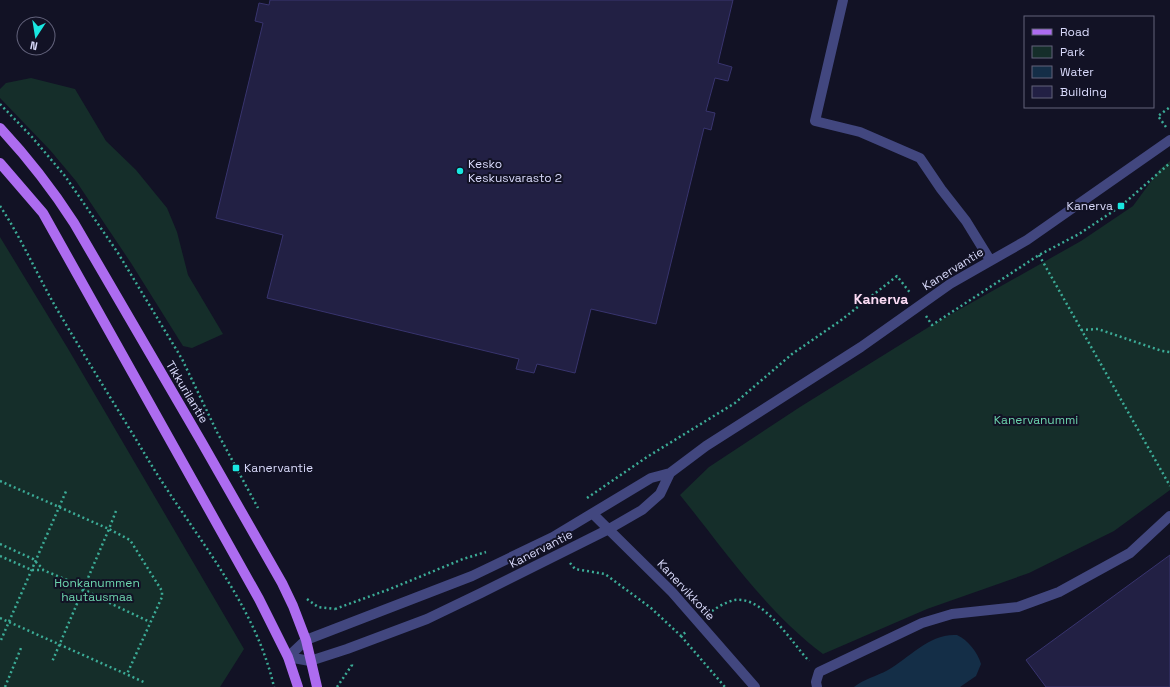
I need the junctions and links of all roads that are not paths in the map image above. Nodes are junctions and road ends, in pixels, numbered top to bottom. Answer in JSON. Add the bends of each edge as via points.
{"nodes":[{"id":1,"x":843,"y":0,"type":"edge"},
{"id":2,"x":0,"y":128,"type":"edge"},
{"id":3,"x":1170,"y":140,"type":"edge"},
{"id":4,"x":0,"y":163,"type":"edge"},
{"id":5,"x":990,"y":260,"type":"junction"},
{"id":6,"x":670,"y":473,"type":"junction"},
{"id":7,"x":593,"y":514,"type":"junction"},
{"id":8,"x":1170,"y":516,"type":"edge"},
{"id":9,"x":609,"y":529,"type":"junction"},
{"id":10,"x":306,"y":640,"type":"junction"},
{"id":11,"x":288,"y":657,"type":"junction"},
{"id":12,"x":310,"y":661,"type":"junction"},
{"id":13,"x":298,"y":687,"type":"edge"},
{"id":14,"x":317,"y":687,"type":"edge"},
{"id":15,"x":755,"y":687,"type":"edge"},
{"id":16,"x":816,"y":687,"type":"edge"}],
"edges":[{"from":1,"to":5,"type":"street","via":[[815,121],[860,132],[920,158],[966,221]]},
{"from":2,"to":10,"type":"main road","name":"Tikkurilantie","via":[[54,192],[74,223],[260,542],[293,606]]},
{"from":3,"to":5,"type":"street","name":"Kanervantie","via":[[1027,240]]},
{"from":4,"to":11,"type":"main road","via":[[43,213],[259,598]]},
{"from":5,"to":6,"type":"street","name":"Kanervantie","via":[[950,284],[807,383],[706,446]]},
{"from":6,"to":7,"type":"street","name":"Kanervantie","via":[[651,478]]},
{"from":6,"to":9,"type":"street","name":"Kanervantie","via":[[660,494],[642,510]]},
{"from":7,"to":9,"type":"street","name":"Kanervikkotie"},
{"from":7,"to":10,"type":"street","name":"Kanervantie","via":[[553,537],[472,576]]},
{"from":8,"to":16,"type":"street","via":[[1130,553],[1059,592],[1018,608],[952,614],[922,623],[819,672]]},
{"from":9,"to":12,"type":"street","name":"Kanervantie","via":[[427,619]]},
{"from":9,"to":15,"type":"street","name":"Kanervikkotie","via":[[672,592]]},
{"from":10,"to":11,"type":"street","name":"Kanervantie"},
{"from":10,"to":12,"type":"main road","name":"Tikkurilantie"},
{"from":11,"to":12,"type":"street","name":"Kanervantie"},
{"from":11,"to":13,"type":"main road"},
{"from":12,"to":14,"type":"main road","name":"Tikkurilantie"}]}
